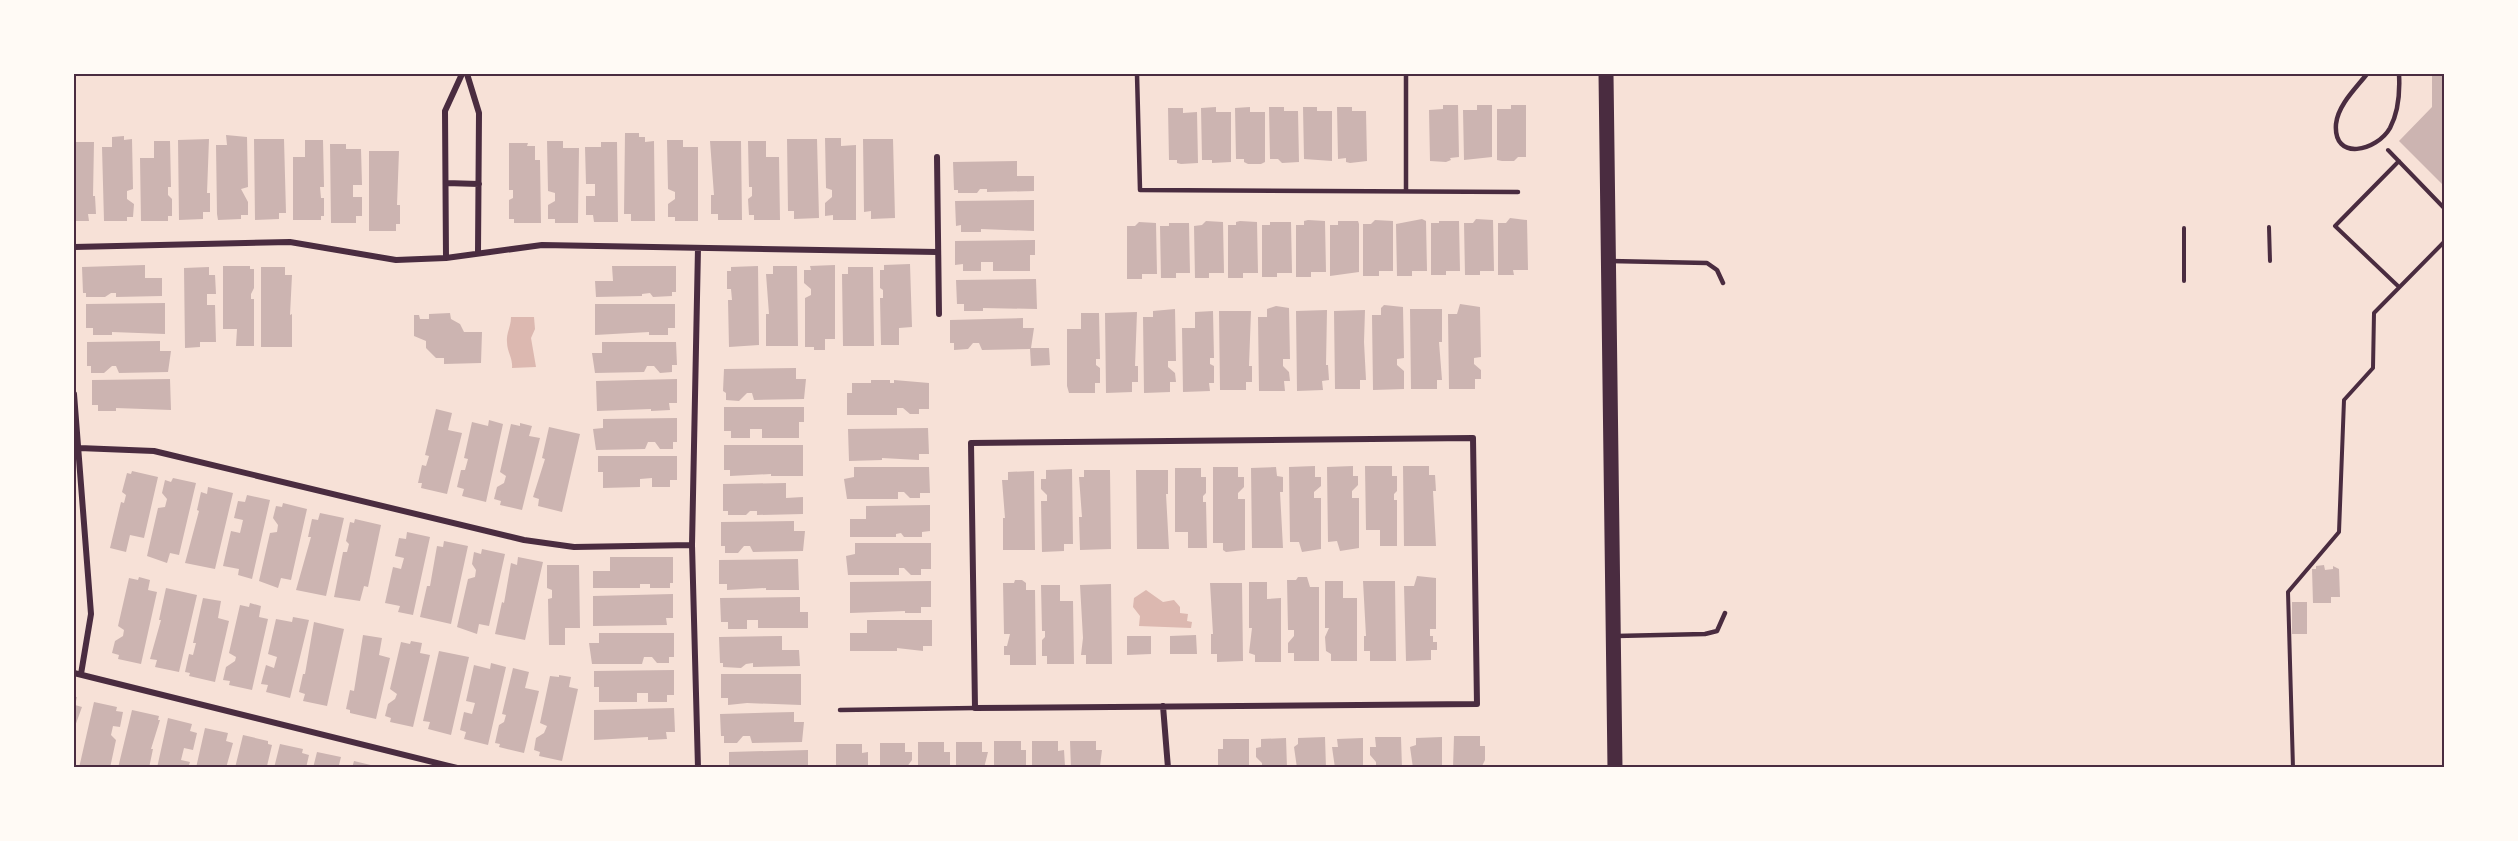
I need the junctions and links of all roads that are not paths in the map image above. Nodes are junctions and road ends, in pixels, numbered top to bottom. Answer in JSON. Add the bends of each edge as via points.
{"nodes":[{"id":1,"x":462,"y":74,"type":"edge"},
{"id":2,"x":467,"y":74,"type":"edge"},
{"id":3,"x":1137,"y":74,"type":"edge"},
{"id":4,"x":1406,"y":74,"type":"edge"},
{"id":5,"x":1606,"y":74,"type":"edge"},
{"id":6,"x":2367,"y":74,"type":"edge"},
{"id":7,"x":2399,"y":74,"type":"edge"},
{"id":8,"x":938,"y":157,"type":"dead end"},
{"id":9,"x":446,"y":183,"type":"junction"},
{"id":10,"x":479,"y":184,"type":"junction"},
{"id":11,"x":1406,"y":191,"type":"junction"},
{"id":12,"x":1518,"y":192,"type":"dead end"},
{"id":13,"x":74,"y":247,"type":"edge"},
{"id":14,"x":698,"y":248,"type":"junction"},
{"id":15,"x":478,"y":252,"type":"junction"},
{"id":16,"x":938,"y":252,"type":"junction"},
{"id":17,"x":446,"y":258,"type":"junction"},
{"id":18,"x":1608,"y":261,"type":"junction"},
{"id":19,"x":1723,"y":282,"type":"dead end"},
{"id":20,"x":939,"y":314,"type":"dead end"},
{"id":21,"x":74,"y":394,"type":"edge"},
{"id":22,"x":79,"y":448,"type":"junction"},
{"id":23,"x":692,"y":545,"type":"junction"},
{"id":24,"x":1725,"y":613,"type":"dead end"},
{"id":25,"x":1613,"y":636,"type":"junction"},
{"id":26,"x":77,"y":674,"type":"edge"},
{"id":27,"x":1163,"y":706,"type":"junction"},
{"id":28,"x":975,"y":708,"type":"junction"},
{"id":29,"x":840,"y":710,"type":"dead end"},
{"id":30,"x":457,"y":768,"type":"edge"},
{"id":31,"x":698,"y":768,"type":"edge"},
{"id":32,"x":1168,"y":768,"type":"edge"},
{"id":33,"x":1615,"y":768,"type":"edge"}],
"edges":[{"from":1,"to":9,"type":"street","via":[[445,111]]},
{"from":2,"to":10,"type":"street","via":[[479,113]]},
{"from":3,"to":11,"type":"lane","via":[[1140,190]]},
{"from":4,"to":11,"type":"lane"},
{"from":5,"to":18,"type":"main road"},
{"from":6,"to":7,"type":"lane","via":[[2343,106],[2336,124],[2343,145],[2354,150],[2366,149],[2390,128],[2396,113]]},
{"from":8,"to":16,"type":"street"},
{"from":9,"to":10,"type":"street"},
{"from":9,"to":17,"type":"street"},
{"from":10,"to":15,"type":"street"},
{"from":11,"to":12,"type":"lane"},
{"from":13,"to":17,"type":"street","via":[[290,242],[396,260]]},
{"from":14,"to":15,"type":"street","via":[[542,245]]},
{"from":14,"to":16,"type":"street"},
{"from":14,"to":23,"type":"street"},
{"from":15,"to":17,"type":"street"},
{"from":16,"to":20,"type":"street"},
{"from":18,"to":19,"type":"lane","via":[[1707,263],[1717,270]]},
{"from":18,"to":25,"type":"main road"},
{"from":21,"to":22,"type":"street"},
{"from":22,"to":23,"type":"street","via":[[154,451],[524,540],[574,547]]},
{"from":22,"to":26,"type":"street","via":[[91,614]]},
{"from":23,"to":31,"type":"street"},
{"from":24,"to":25,"type":"lane","via":[[1717,631],[1705,634]]},
{"from":25,"to":33,"type":"main road"},
{"from":26,"to":30,"type":"street"},
{"from":27,"to":28,"type":"street"},
{"from":27,"to":28,"type":"street","via":[[1477,704],[1473,438],[971,443]]},
{"from":27,"to":32,"type":"street"},
{"from":28,"to":29,"type":"lane"}]}
